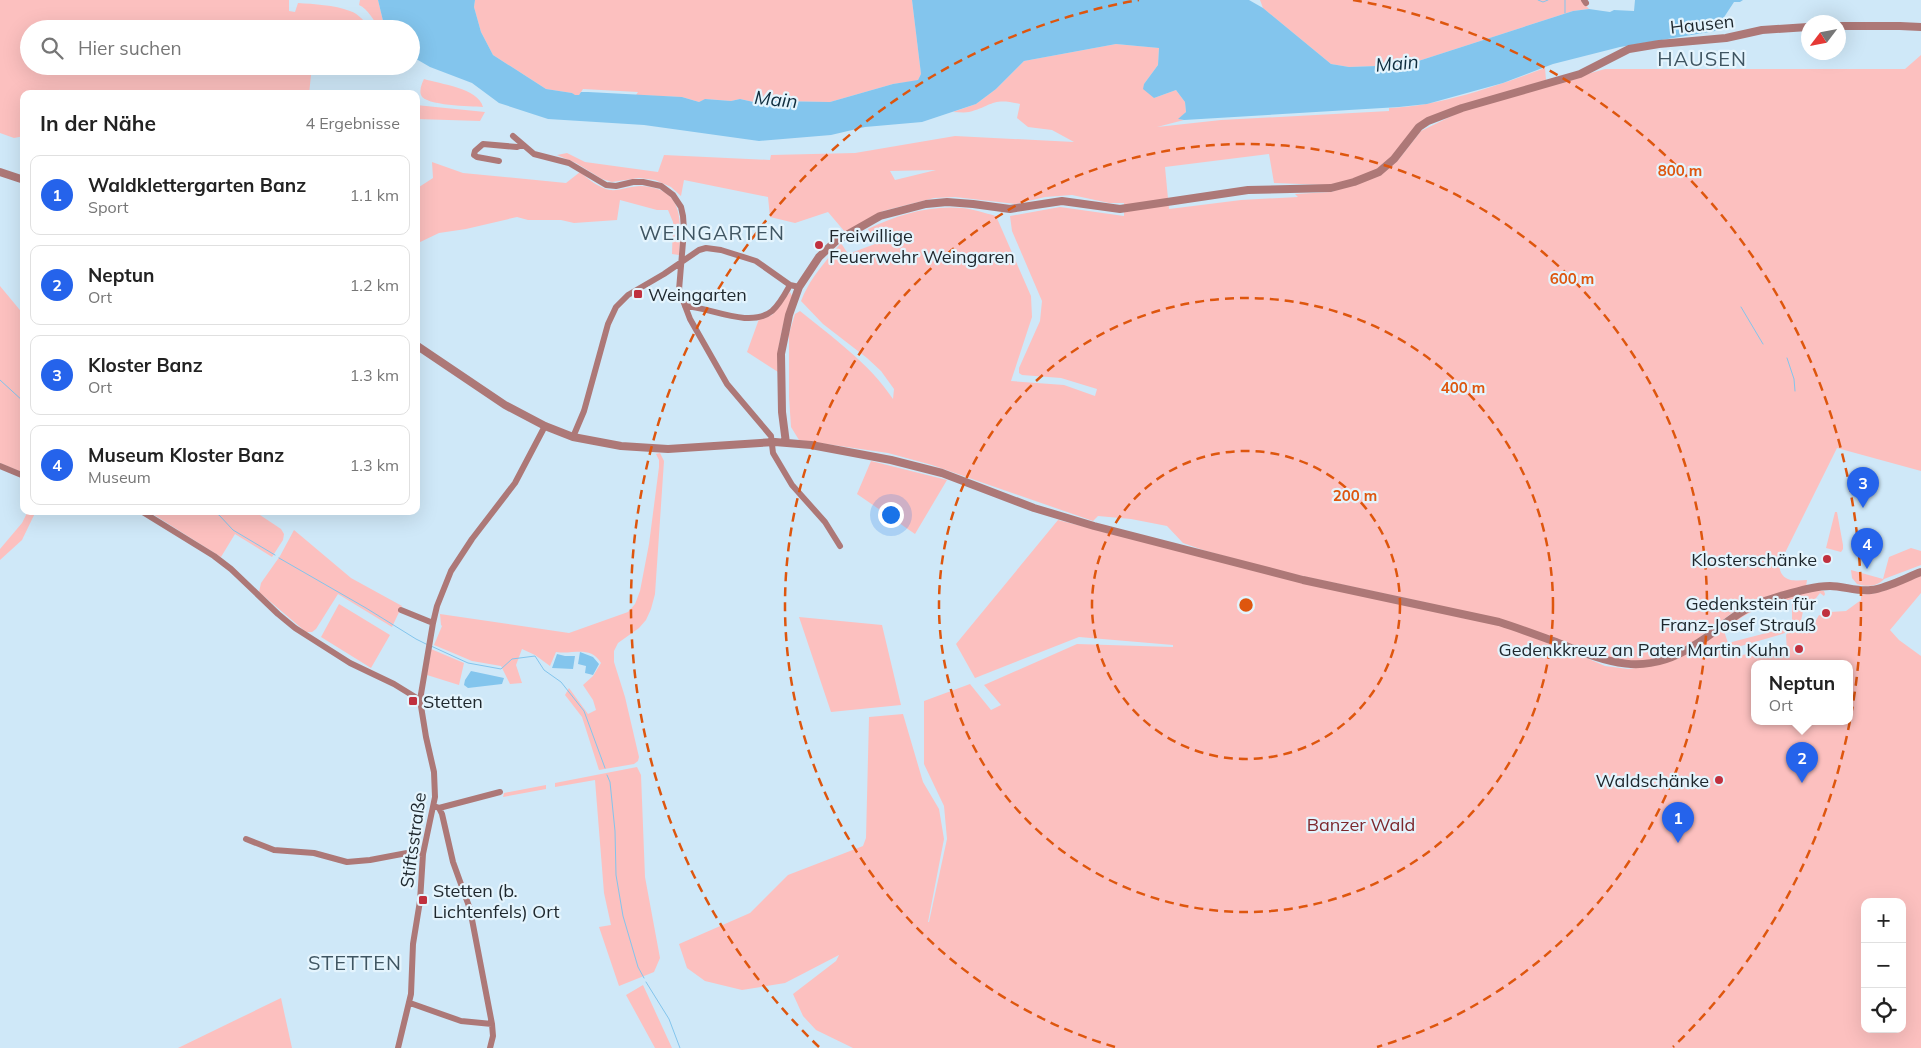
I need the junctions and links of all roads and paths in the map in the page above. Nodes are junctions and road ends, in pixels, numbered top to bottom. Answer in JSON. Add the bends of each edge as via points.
{"nodes":[{"id":1,"x":1846,"y":26,"type":"edge"},
{"id":2,"x":1801,"y":27,"type":"edge"},
{"id":3,"x":1921,"y":27,"type":"edge"},
{"id":4,"x":513,"y":136,"type":"dead end"},
{"id":5,"x":522,"y":145,"type":"junction"},
{"id":6,"x":499,"y":161,"type":"dead end"},
{"id":7,"x":0,"y":172,"type":"edge"},
{"id":8,"x":20,"y":179,"type":"edge"},
{"id":9,"x":682,"y":261,"type":"junction"},
{"id":10,"x":790,"y":285,"type":"junction"},
{"id":11,"x":799,"y":287,"type":"junction"},
{"id":12,"x":685,"y":306,"type":"junction"},
{"id":13,"x":420,"y":348,"type":"edge"},
{"id":14,"x":545,"y":426,"type":"junction"},
{"id":15,"x":573,"y":438,"type":"junction"},
{"id":16,"x":772,"y":442,"type":"junction"},
{"id":17,"x":786,"y":443,"type":"junction"},
{"id":18,"x":0,"y":466,"type":"edge"},
{"id":19,"x":20,"y":474,"type":"edge"},
{"id":20,"x":147,"y":515,"type":"edge"},
{"id":21,"x":840,"y":546,"type":"dead end"},
{"id":22,"x":1921,"y":572,"type":"edge"},
{"id":23,"x":401,"y":610,"type":"dead end"},
{"id":24,"x":433,"y":623,"type":"junction"},
{"id":25,"x":420,"y":700,"type":"junction"},
{"id":26,"x":500,"y":792,"type":"dead end"},
{"id":27,"x":437,"y":807,"type":"junction"},
{"id":28,"x":246,"y":839,"type":"dead end"},
{"id":29,"x":423,"y":854,"type":"junction"},
{"id":30,"x":410,"y":1003,"type":"junction"},
{"id":31,"x":492,"y":1024,"type":"junction"},
{"id":32,"x":398,"y":1048,"type":"edge"},
{"id":33,"x":490,"y":1048,"type":"edge"}],
"edges":[{"from":1,"to":3,"type":"street"},
{"from":2,"to":11,"type":"street","name":"Hausen","via":[[1629,49],[1580,74],[1432,119],[1419,127],[1394,159],[1379,172],[1331,188],[1248,190],[1120,209],[1062,201],[1010,209],[947,202],[898,210],[868,222],[836,241]]},
{"from":4,"to":5,"type":"street"},
{"from":5,"to":6,"type":"street","via":[[484,144],[475,151],[477,157]]},
{"from":5,"to":9,"type":"street","via":[[534,154],[569,163],[606,185],[643,182],[668,190],[678,200],[683,216]]},
{"from":7,"to":8,"type":"street"},
{"from":9,"to":10,"type":"street","via":[[706,248],[722,250],[756,261]]},
{"from":9,"to":12,"type":"street","via":[[680,290]]},
{"from":9,"to":15,"type":"street","via":[[621,300],[610,318],[584,411]]},
{"from":10,"to":11,"type":"street"},
{"from":10,"to":12,"type":"street","via":[[777,306],[761,316],[730,316]]},
{"from":11,"to":17,"type":"street","name":"Hausen","via":[[781,354]]},
{"from":12,"to":16,"type":"street","via":[[727,384],[767,430]]},
{"from":13,"to":14,"type":"street","via":[[505,405]]},
{"from":14,"to":15,"type":"street"},
{"from":14,"to":24,"type":"street","name":"Stiftsstraße","via":[[515,483],[455,564],[444,586]]},
{"from":15,"to":16,"type":"street","via":[[668,449]]},
{"from":16,"to":17,"type":"street"},
{"from":16,"to":21,"type":"street","via":[[773,453],[787,478],[825,522]]},
{"from":17,"to":22,"type":"street","via":[[912,465],[1094,526],[1286,576],[1499,622],[1599,659],[1629,665],[1656,662],[1684,652],[1735,614],[1763,601],[1822,586],[1869,591]]},
{"from":18,"to":19,"type":"street"},
{"from":20,"to":25,"type":"street","via":[[226,565],[278,614],[308,636],[350,663]]},
{"from":23,"to":24,"type":"street"},
{"from":24,"to":25,"type":"street","name":"Stiftsstraße"},
{"from":25,"to":27,"type":"street","name":"Stiftsstraße","via":[[434,772]]},
{"from":26,"to":27,"type":"street"},
{"from":27,"to":29,"type":"street","name":"Stiftsstraße"},
{"from":27,"to":31,"type":"street","via":[[470,909]]},
{"from":28,"to":29,"type":"street","via":[[274,850],[314,853],[347,862],[406,853]]},
{"from":29,"to":30,"type":"street","name":"Stiftsstraße"},
{"from":30,"to":31,"type":"street","via":[[460,1022]]},
{"from":30,"to":32,"type":"street","name":"Stiftsstraße"},
{"from":31,"to":33,"type":"street"}]}
